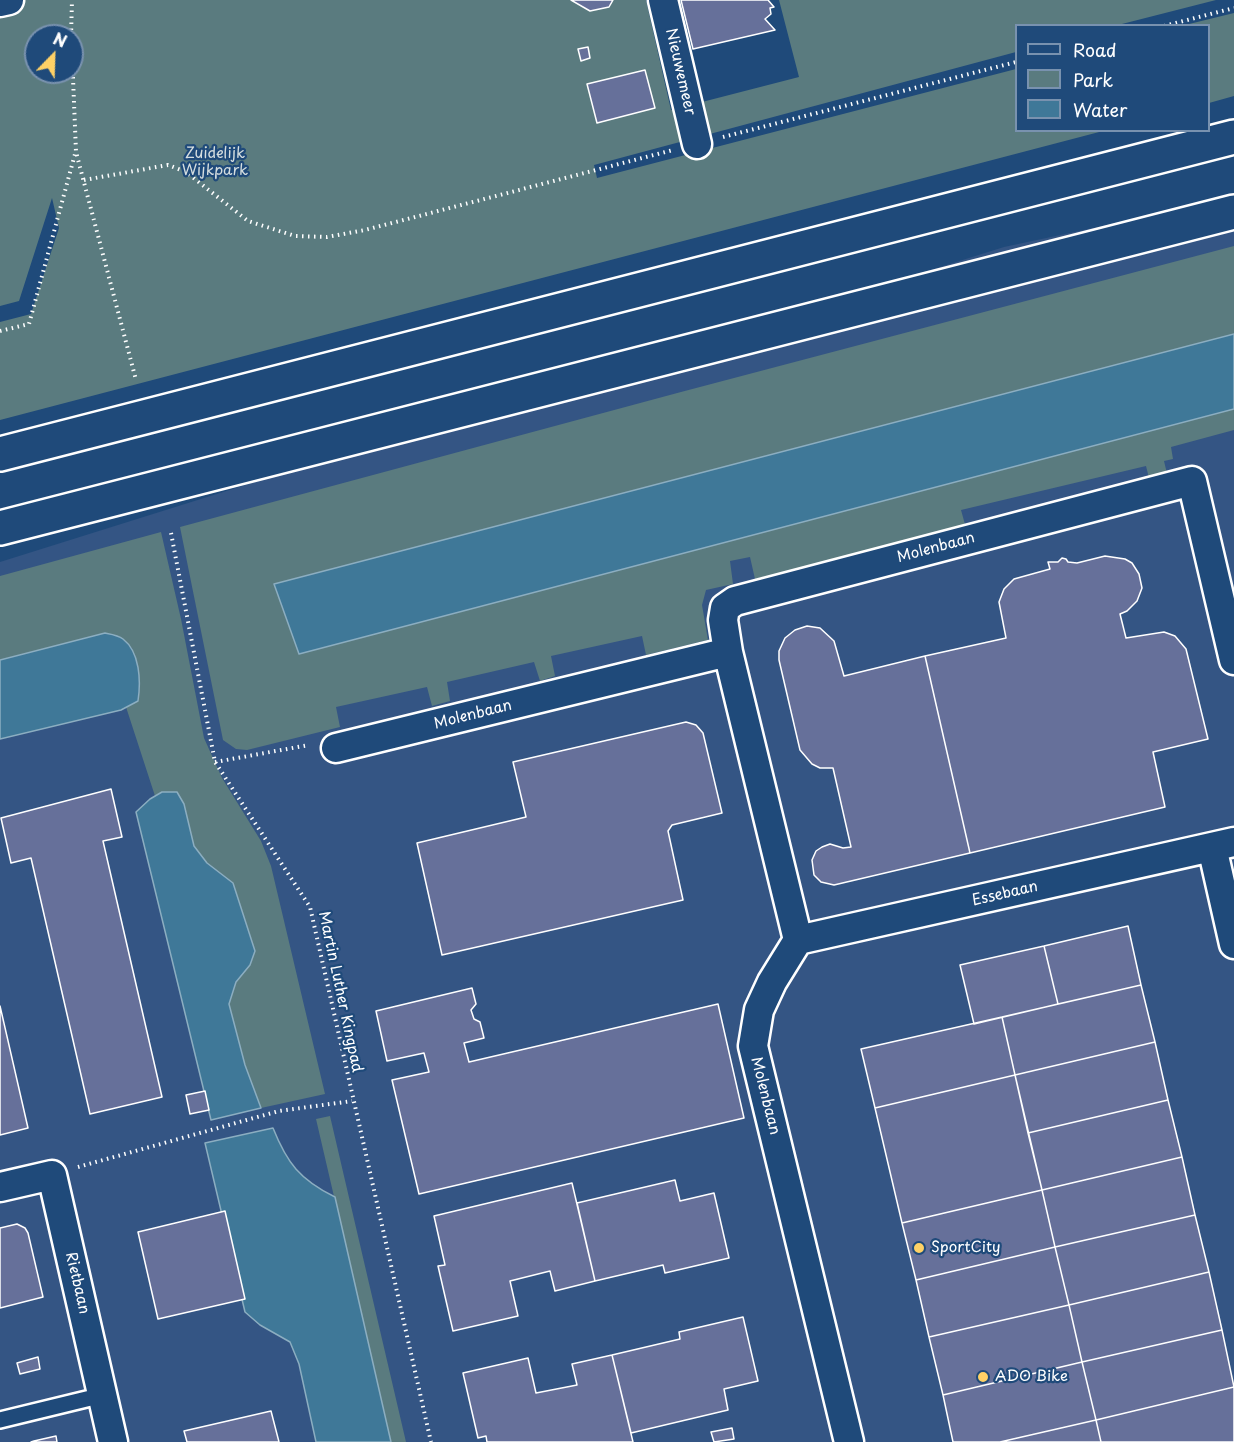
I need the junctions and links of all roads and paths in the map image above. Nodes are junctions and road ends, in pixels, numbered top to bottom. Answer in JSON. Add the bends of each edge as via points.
{"nodes":[{"id":1,"x":9,"y":0,"type":"edge"},
{"id":2,"x":72,"y":0,"type":"edge"},
{"id":3,"x":663,"y":0,"type":"edge"},
{"id":4,"x":0,"y":2,"type":"edge"},
{"id":5,"x":1234,"y":8,"type":"edge"},
{"id":6,"x":71,"y":24,"type":"edge"},
{"id":7,"x":1172,"y":24,"type":"edge"},
{"id":8,"x":1015,"y":64,"type":"edge"},
{"id":9,"x":73,"y":84,"type":"edge"},
{"id":10,"x":1234,"y":137,"type":"edge"},
{"id":11,"x":697,"y":144,"type":"junction"},
{"id":12,"x":76,"y":152,"type":"junction"},
{"id":13,"x":84,"y":180,"type":"junction"},
{"id":14,"x":1234,"y":212,"type":"edge"},
{"id":15,"x":0,"y":331,"type":"edge"},
{"id":16,"x":136,"y":380,"type":"dead end"},
{"id":17,"x":0,"y":454,"type":"edge"},
{"id":18,"x":0,"y":528,"type":"edge"},
{"id":19,"x":171,"y":534,"type":"dead end"},
{"id":20,"x":728,"y":652,"type":"junction"},
{"id":21,"x":1234,"y":660,"type":"edge"},
{"id":22,"x":336,"y":748,"type":"joint"},
{"id":23,"x":215,"y":762,"type":"junction"},
{"id":24,"x":1223,"y":845,"type":"edge"},
{"id":25,"x":798,"y":940,"type":"junction"},
{"id":26,"x":1234,"y":944,"type":"edge"},
{"id":27,"x":352,"y":1101,"type":"junction"},
{"id":28,"x":52,"y":1175,"type":"junction"},
{"id":29,"x":0,"y":1187,"type":"edge"},
{"id":30,"x":103,"y":1395,"type":"junction"},
{"id":31,"x":0,"y":1420,"type":"edge"},
{"id":32,"x":113,"y":1442,"type":"edge"},
{"id":33,"x":430,"y":1442,"type":"edge"},
{"id":34,"x":849,"y":1442,"type":"edge"}],
"edges":[{"from":1,"to":4,"type":"street"},
{"from":2,"to":6,"type":"path"},
{"from":3,"to":11,"type":"street","name":"Nieuwemeer"},
{"from":5,"to":7,"type":"path"},
{"from":8,"to":11,"type":"path"},
{"from":9,"to":12,"type":"path"},
{"from":10,"to":17,"type":"highway"},
{"from":11,"to":13,"type":"path","via":[[327,237],[295,236],[248,220],[186,172],[168,165]]},
{"from":12,"to":13,"type":"path"},
{"from":12,"to":15,"type":"path","via":[[29,324]]},
{"from":13,"to":16,"type":"path"},
{"from":14,"to":18,"type":"highway"},
{"from":19,"to":23,"type":"path","name":"Martin Luther Kingpad"},
{"from":20,"to":21,"type":"street","name":"Molenbaan","via":[[723,620],[725,608],[735,601],[1192,481]]},
{"from":20,"to":22,"type":"street","name":"Molenbaan"},
{"from":20,"to":25,"type":"street","name":"Molenbaan"},
{"from":22,"to":23,"type":"path","via":[[317,744]]},
{"from":23,"to":27,"type":"path","name":"Martin Luther Kingpad","via":[[310,907]]},
{"from":24,"to":25,"type":"street","name":"Essebaan"},
{"from":24,"to":26,"type":"street","name":"Essebaan"},
{"from":25,"to":34,"type":"street","name":"Molenbaan","via":[[759,1010],[753,1046]]},
{"from":27,"to":28,"type":"path","via":[[279,1111]]},
{"from":27,"to":33,"type":"path","name":"Martin Luther Kingpad"},
{"from":28,"to":29,"type":"street"},
{"from":28,"to":30,"type":"street","name":"Rietbaan"},
{"from":30,"to":31,"type":"lane"},
{"from":30,"to":32,"type":"street","name":"Rietbaan"}]}
